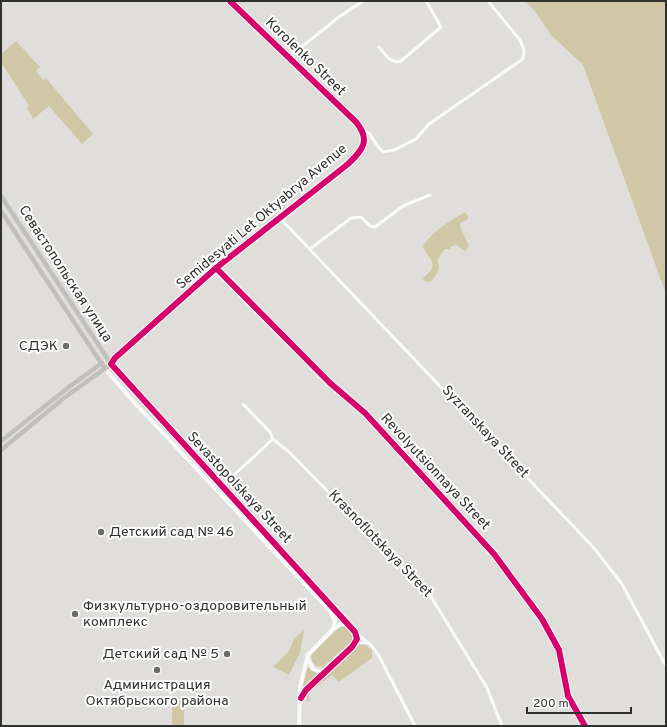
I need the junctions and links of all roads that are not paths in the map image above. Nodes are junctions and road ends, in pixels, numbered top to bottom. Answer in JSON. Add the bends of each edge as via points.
{"nodes":[{"id":1,"x":230,"y":1,"type":"edge"},
{"id":2,"x":363,"y":1,"type":"edge"},
{"id":3,"x":426,"y":1,"type":"edge"},
{"id":4,"x":488,"y":1,"type":"edge"},
{"id":5,"x":379,"y":47,"type":"dead end"},
{"id":6,"x":289,"y":57,"type":"junction"},
{"id":7,"x":362,"y":131,"type":"junction"},
{"id":8,"x":430,"y":195,"type":"dead end"},
{"id":9,"x":1,"y":196,"type":"edge"},
{"id":10,"x":1,"y":210,"type":"edge"},
{"id":11,"x":279,"y":217,"type":"junction"},
{"id":12,"x":310,"y":249,"type":"junction"},
{"id":13,"x":216,"y":268,"type":"junction"},
{"id":14,"x":109,"y":362,"type":"junction"},
{"id":15,"x":102,"y":364,"type":"junction"},
{"id":16,"x":105,"y":368,"type":"junction"},
{"id":17,"x":243,"y":404,"type":"dead end"},
{"id":18,"x":155,"y":414,"type":"junction"},
{"id":19,"x":150,"y":419,"type":"junction"},
{"id":20,"x":26,"y":422,"type":"junction"},
{"id":21,"x":31,"y":426,"type":"junction"},
{"id":22,"x":168,"y":428,"type":"junction"},
{"id":23,"x":163,"y":433,"type":"junction"},
{"id":24,"x":273,"y":439,"type":"junction"},
{"id":25,"x":1,"y":441,"type":"edge"},
{"id":26,"x":1,"y":450,"type":"edge"},
{"id":27,"x":222,"y":486,"type":"junction"},
{"id":28,"x":216,"y":490,"type":"junction"},
{"id":29,"x":351,"y":627,"type":"junction"},
{"id":30,"x":333,"y":629,"type":"junction"},
{"id":31,"x":356,"y":632,"type":"junction"},
{"id":32,"x":355,"y":643,"type":"junction"},
{"id":33,"x":368,"y":643,"type":"junction"},
{"id":34,"x":308,"y":655,"type":"junction"},
{"id":35,"x":666,"y":666,"type":"edge"},
{"id":36,"x":328,"y":668,"type":"junction"},
{"id":37,"x":301,"y":698,"type":"junction"},
{"id":38,"x":299,"y":726,"type":"edge"},
{"id":39,"x":415,"y":726,"type":"edge"},
{"id":40,"x":502,"y":726,"type":"edge"},
{"id":41,"x":585,"y":726,"type":"edge"}],
"edges":[{"from":1,"to":6,"type":"street","name":"Korolenko Street"},
{"from":2,"to":6,"type":"street"},
{"from":3,"to":5,"type":"street","via":[[441,28],[395,63],[391,62]]},
{"from":4,"to":7,"type":"street","via":[[520,40],[524,50],[523,60],[429,124],[416,139],[394,150],[383,152],[369,133]]},
{"from":6,"to":7,"type":"street","name":"Korolenko Street","via":[[356,122]]},
{"from":7,"to":11,"type":"street","name":"Semidesyati Let Oktyabrya Avenue","via":[[364,142],[356,156]]},
{"from":8,"to":12,"type":"street","via":[[403,206],[375,227],[370,226],[361,217],[351,218]]},
{"from":9,"to":14,"type":"main road","name":"Севастопольская улица"},
{"from":10,"to":15,"type":"main road","name":"Севастопольская улица"},
{"from":11,"to":12,"type":"street","name":"Syzranskaya Street"},
{"from":11,"to":13,"type":"street","name":"Semidesyati Let Oktyabrya Avenue"},
{"from":12,"to":35,"type":"street","name":"Syzranskaya Street","via":[[594,548],[622,584]]},
{"from":13,"to":14,"type":"street","name":"Semidesyati Let Oktyabrya Avenue"},
{"from":13,"to":41,"type":"street","name":"Revolyutsionnaya Street","via":[[330,383],[365,413],[494,554],[542,619],[559,650],[568,696]]},
{"from":14,"to":15,"type":"main road"},
{"from":14,"to":16,"type":"main road","name":"Semidesyati Let Oktyabrya Avenue"},
{"from":14,"to":18,"type":"street","name":"Sevastopolskaya Street"},
{"from":15,"to":16,"type":"main road","name":"Севастопольская улица"},
{"from":15,"to":20,"type":"main road"},
{"from":16,"to":19,"type":"street","name":"Sevastopolskaya Street"},
{"from":16,"to":21,"type":"main road","name":"Semidesyati Let Oktyabrya Avenue"},
{"from":17,"to":24,"type":"street","name":"Krasnoflotskaya Street","via":[[270,432]]},
{"from":18,"to":19,"type":"street"},
{"from":18,"to":22,"type":"street","name":"Sevastopolskaya Street"},
{"from":19,"to":23,"type":"street","name":"Sevastopolskaya Street"},
{"from":20,"to":21,"type":"main road"},
{"from":20,"to":25,"type":"main road"},
{"from":21,"to":26,"type":"main road","name":"Semidesyati Let Oktyabrya Avenue"},
{"from":22,"to":23,"type":"street"},
{"from":22,"to":27,"type":"street","name":"Sevastopolskaya Street"},
{"from":23,"to":28,"type":"street","name":"Sevastopolskaya Street"},
{"from":24,"to":27,"type":"street"},
{"from":24,"to":40,"type":"street","name":"Krasnoflotskaya Street","via":[[288,451],[430,595],[487,688]]},
{"from":27,"to":28,"type":"street"},
{"from":27,"to":29,"type":"street","name":"Sevastopolskaya Street"},
{"from":28,"to":30,"type":"street","name":"Sevastopolskaya Street","via":[[330,611],[335,621]]},
{"from":29,"to":30,"type":"street","via":[[345,624]]},
{"from":29,"to":31,"type":"street","name":"Sevastopolskaya Street"},
{"from":30,"to":34,"type":"street"},
{"from":31,"to":32,"type":"street"},
{"from":31,"to":33,"type":"street"},
{"from":32,"to":33,"type":"street"},
{"from":32,"to":36,"type":"street"},
{"from":33,"to":39,"type":"street","via":[[379,656]]},
{"from":34,"to":36,"type":"street","via":[[313,669],[321,672]]},
{"from":34,"to":37,"type":"street","via":[[300,687]]},
{"from":36,"to":37,"type":"street"},
{"from":37,"to":38,"type":"street"}]}
